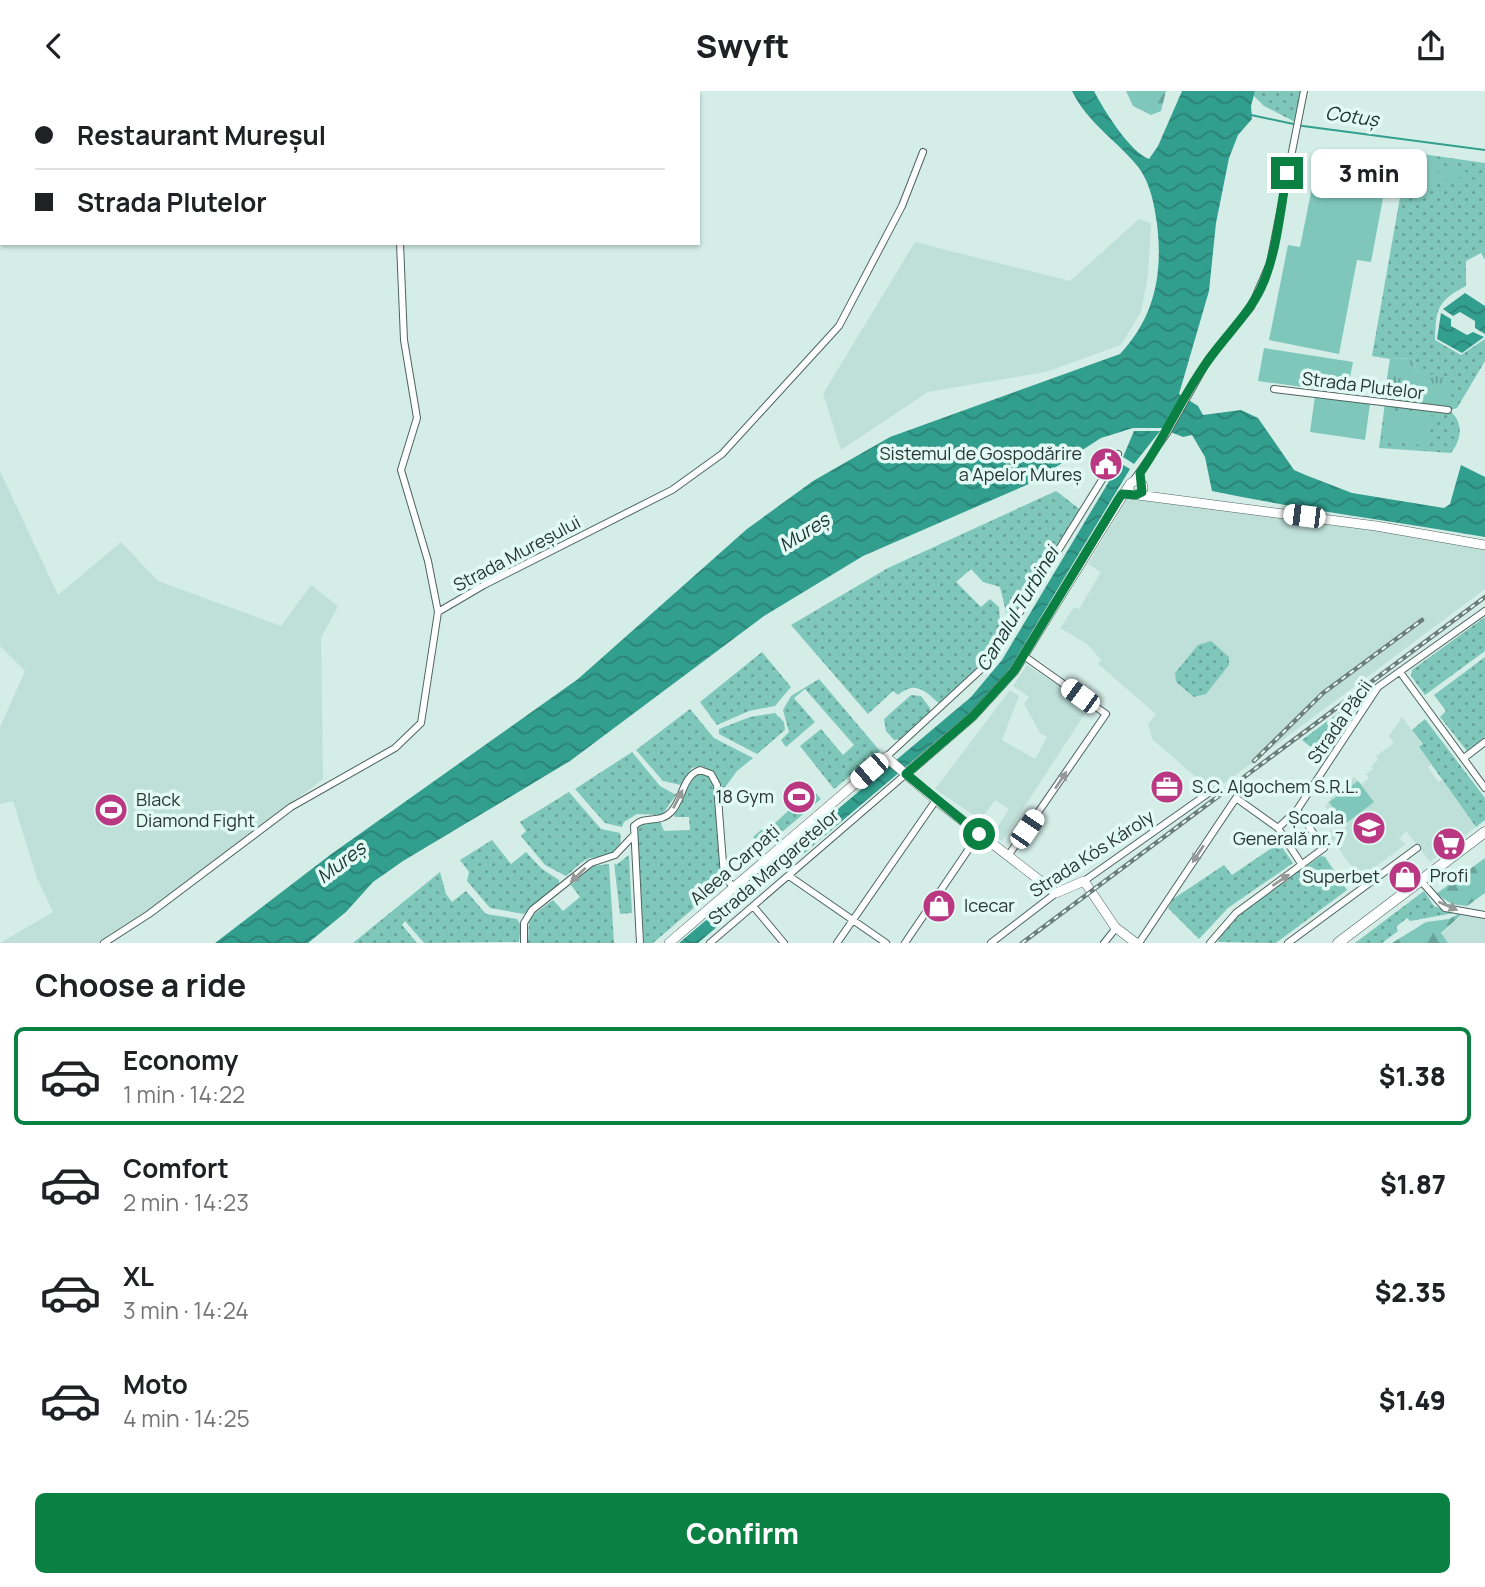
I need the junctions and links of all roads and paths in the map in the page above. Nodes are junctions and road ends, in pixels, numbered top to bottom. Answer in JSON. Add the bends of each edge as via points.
{"nodes":[{"id":1,"x":1304,"y":91,"type":"edge"},
{"id":2,"x":923,"y":152,"type":"dead end"},
{"id":3,"x":400,"y":245,"type":"edge"},
{"id":4,"x":1274,"y":389,"type":"dead end"},
{"id":5,"x":1448,"y":410,"type":"dead end"},
{"id":6,"x":1118,"y":454,"type":"dead end"},
{"id":7,"x":1134,"y":486,"type":"junction"},
{"id":8,"x":1485,"y":545,"type":"edge"},
{"id":9,"x":1485,"y":611,"type":"edge"},
{"id":10,"x":438,"y":613,"type":"junction"},
{"id":11,"x":1024,"y":656,"type":"junction"},
{"id":12,"x":1400,"y":672,"type":"junction"},
{"id":13,"x":1485,"y":742,"type":"edge"},
{"id":14,"x":1464,"y":758,"type":"junction"},
{"id":15,"x":888,"y":759,"type":"junction"},
{"id":16,"x":903,"y":772,"type":"junction"},
{"id":17,"x":1485,"y":788,"type":"edge"},
{"id":18,"x":1210,"y":792,"type":"dead end"},
{"id":19,"x":936,"y":800,"type":"junction"},
{"id":20,"x":1297,"y":810,"type":"junction"},
{"id":21,"x":1278,"y":828,"type":"junction"},
{"id":22,"x":1485,"y":832,"type":"edge"},
{"id":23,"x":979,"y":834,"type":"junction"},
{"id":24,"x":632,"y":837,"type":"junction"},
{"id":25,"x":1417,"y":848,"type":"dead end"},
{"id":26,"x":1008,"y":856,"type":"junction"},
{"id":27,"x":1302,"y":865,"type":"junction"},
{"id":28,"x":789,"y":876,"type":"junction"},
{"id":29,"x":1084,"y":881,"type":"junction"},
{"id":30,"x":1421,"y":881,"type":"junction"},
{"id":31,"x":734,"y":888,"type":"junction"},
{"id":32,"x":1056,"y":893,"type":"junction"},
{"id":33,"x":753,"y":906,"type":"junction"},
{"id":34,"x":1485,"y":915,"type":"edge"},
{"id":35,"x":854,"y":921,"type":"junction"},
{"id":36,"x":1116,"y":928,"type":"junction"},
{"id":37,"x":1212,"y":942,"type":"edge"},
{"id":38,"x":104,"y":943,"type":"edge"},
{"id":39,"x":524,"y":943,"type":"edge"},
{"id":40,"x":640,"y":943,"type":"edge"},
{"id":41,"x":669,"y":943,"type":"edge"},
{"id":42,"x":710,"y":943,"type":"edge"},
{"id":43,"x":784,"y":943,"type":"edge"},
{"id":44,"x":837,"y":943,"type":"edge"},
{"id":45,"x":886,"y":943,"type":"edge"},
{"id":46,"x":905,"y":943,"type":"edge"},
{"id":47,"x":991,"y":943,"type":"edge"},
{"id":48,"x":1104,"y":943,"type":"edge"},
{"id":49,"x":1137,"y":943,"type":"edge"},
{"id":50,"x":1288,"y":943,"type":"edge"},
{"id":51,"x":1338,"y":943,"type":"edge"}],
"edges":[{"from":1,"to":7,"type":"street","via":[[1262,286],[1236,328],[1209,358]]},
{"from":2,"to":10,"type":"street","name":"Strada Mureșului","via":[[902,206],[839,326],[722,454],[672,490]]},
{"from":3,"to":10,"type":"street","via":[[404,340],[417,418],[403,459],[402,482],[428,561]]},
{"from":4,"to":5,"type":"street","name":"Strada Plutelor"},
{"from":6,"to":15,"type":"street","via":[[989,662]]},
{"from":7,"to":8,"type":"street","via":[[1157,497]]},
{"from":7,"to":11,"type":"street","name":"Strada Margaretelor"},
{"from":9,"to":12,"type":"street","name":"Strada Păcii"},
{"from":10,"to":38,"type":"street","via":[[424,712],[411,737],[291,807]]},
{"from":11,"to":16,"type":"street","name":"Strada Margaretelor","via":[[987,701]]},
{"from":26,"to":11,"type":"street","one_way":true,"via":[[1105,714]]},
{"from":12,"to":14,"type":"street"},
{"from":12,"to":20,"type":"street","name":"Strada Păcii","via":[[1372,694]]},
{"from":13,"to":14,"type":"street"},
{"from":14,"to":17,"type":"street"},
{"from":15,"to":16,"type":"street"},
{"from":15,"to":31,"type":"street","name":"Aleea Carpați"},
{"from":16,"to":19,"type":"street"},
{"from":16,"to":28,"type":"street","name":"Strada Margaretelor"},
{"from":18,"to":29,"type":"street","name":"Strada Kós Károly"},
{"from":19,"to":23,"type":"street"},
{"from":19,"to":35,"type":"street"},
{"from":20,"to":21,"type":"street","name":"Strada Păcii"},
{"from":20,"to":27,"type":"street","via":[[1324,848]]},
{"from":21,"to":27,"type":"street"},
{"from":21,"to":49,"type":"street","one_way":true,"via":[[1240,798],[1235,799]]},
{"from":22,"to":30,"type":"main road"},
{"from":23,"to":26,"type":"street"},
{"from":23,"to":46,"type":"street"},
{"from":24,"to":31,"type":"street","one_way":true,"via":[[638,822],[672,812],[691,775],[699,769],[706,771],[718,785],[724,876]]},
{"from":24,"to":39,"type":"street","one_way":true,"via":[[615,855],[591,863],[532,911],[524,923]]},
{"from":24,"to":40,"type":"street"},
{"from":25,"to":50,"type":"street"},
{"from":26,"to":32,"type":"street"},
{"from":37,"to":27,"type":"street","one_way":true,"via":[[1236,913]]},
{"from":28,"to":33,"type":"street","name":"Strada Margaretelor"},
{"from":28,"to":35,"type":"street"},
{"from":29,"to":32,"type":"street","name":"Strada Kós Károly"},
{"from":29,"to":36,"type":"street"},
{"from":30,"to":34,"type":"street","one_way":true,"via":[[1445,908]]},
{"from":30,"to":51,"type":"main road"},
{"from":31,"to":41,"type":"street","name":"Aleea Carpați"},
{"from":32,"to":47,"type":"street","name":"Strada Kós Károly"},
{"from":33,"to":42,"type":"street","name":"Strada Margaretelor"},
{"from":33,"to":43,"type":"street"},
{"from":35,"to":44,"type":"street"},
{"from":35,"to":45,"type":"street"},
{"from":36,"to":48,"type":"street"},
{"from":36,"to":49,"type":"street"}]}
